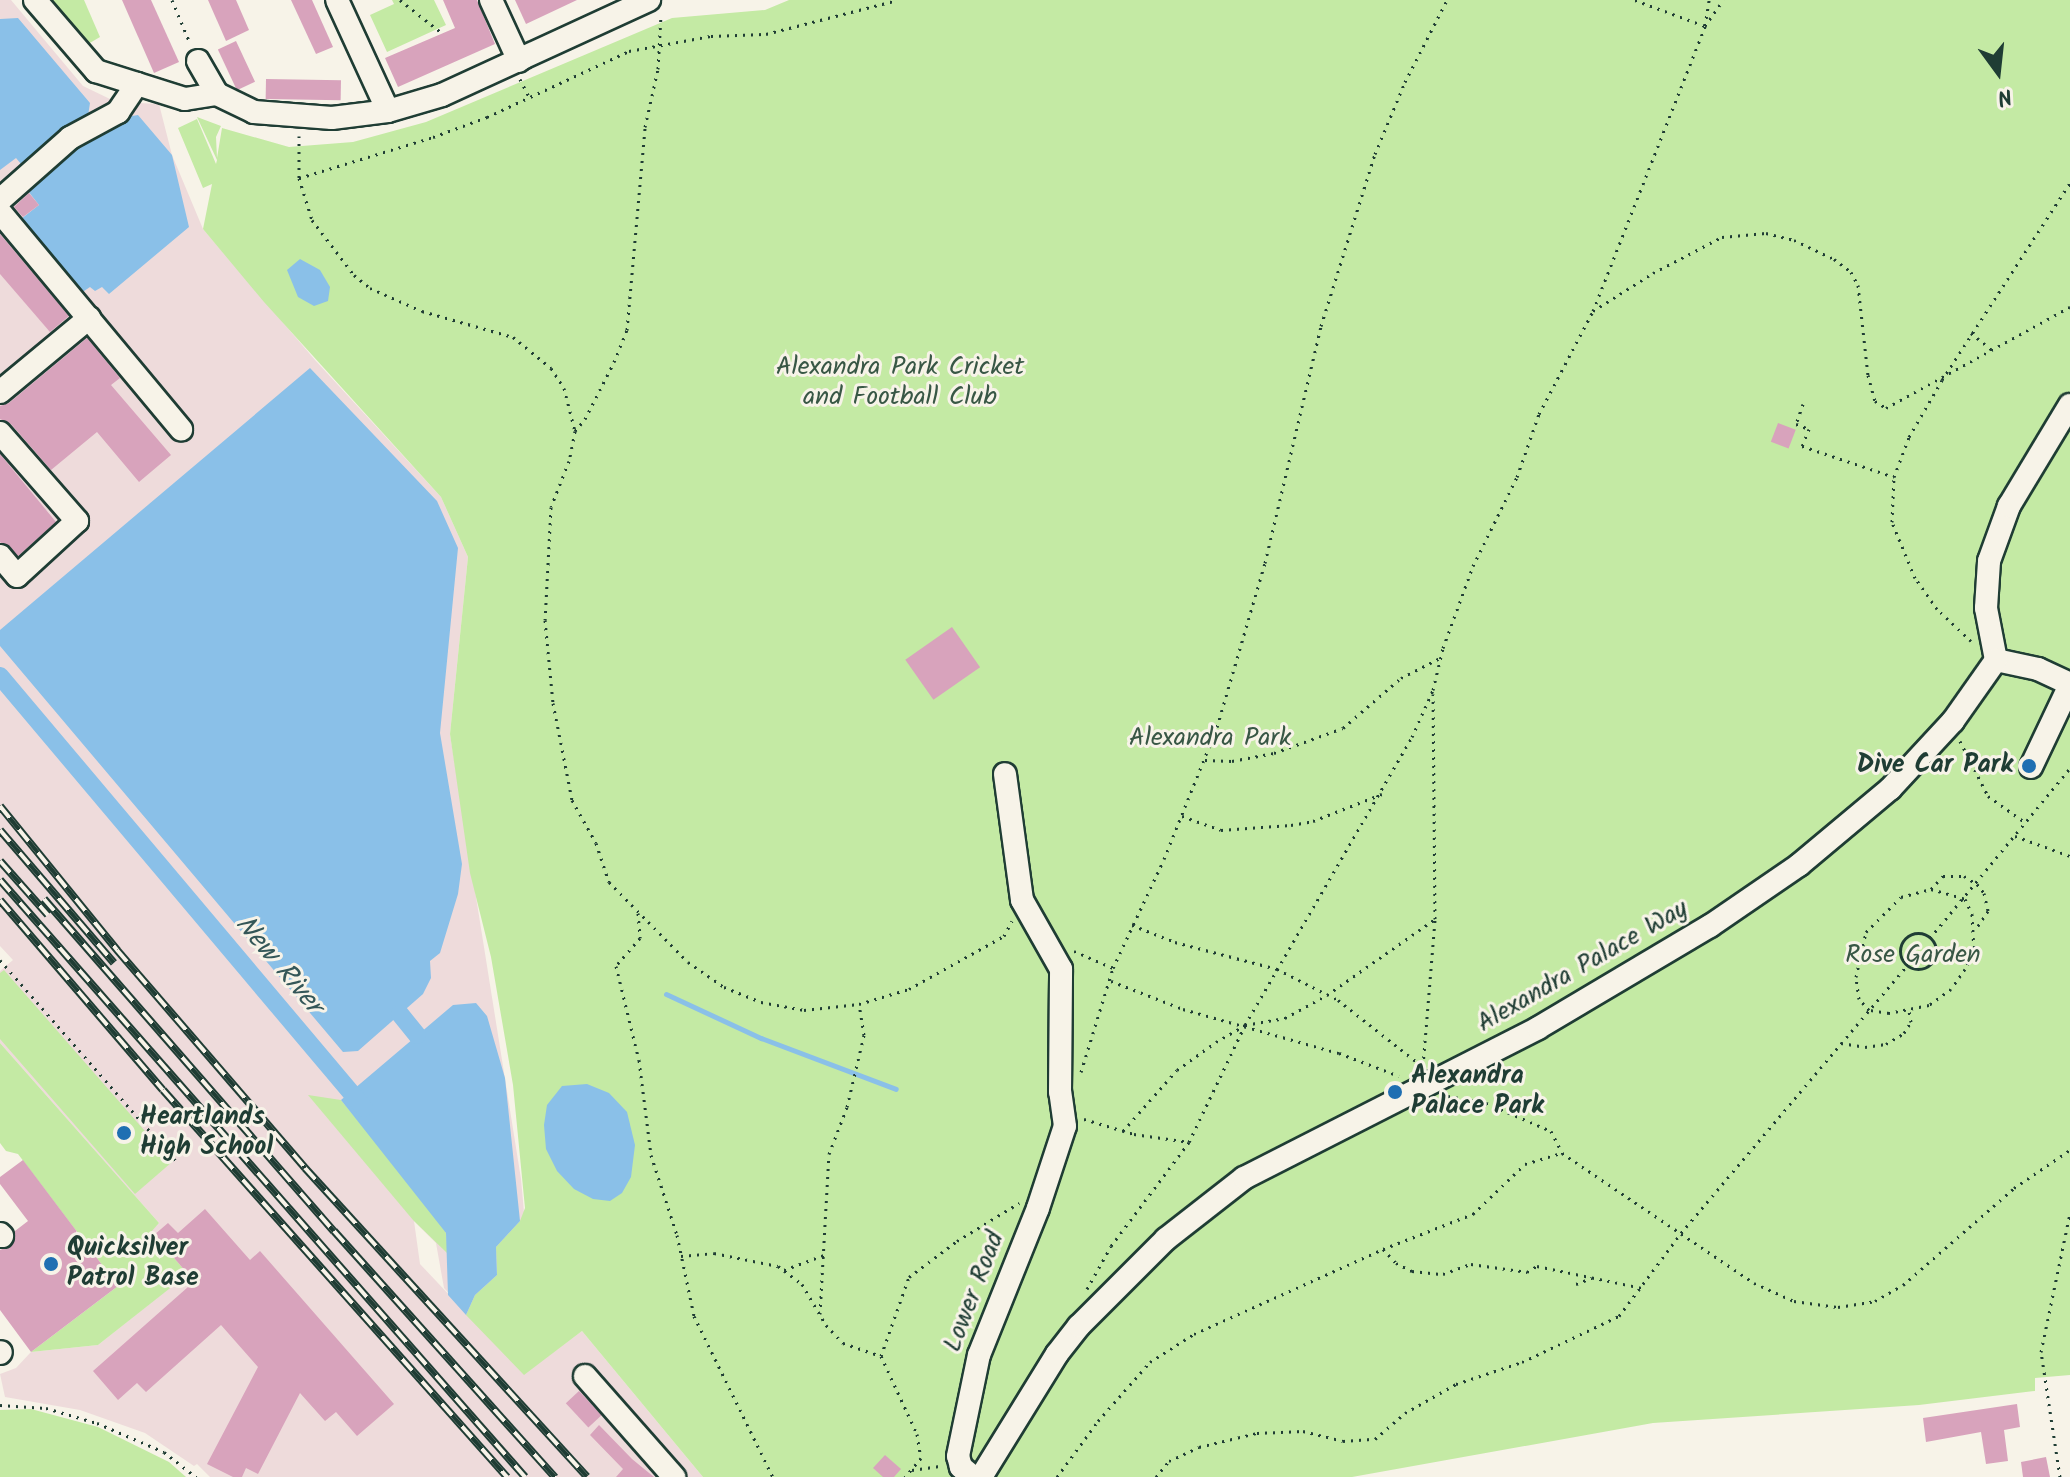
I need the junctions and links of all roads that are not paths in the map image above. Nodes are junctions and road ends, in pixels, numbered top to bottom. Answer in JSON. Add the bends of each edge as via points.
{"nodes":[{"id":1,"x":35,"y":0,"type":"edge"},
{"id":2,"x":337,"y":0,"type":"edge"},
{"id":3,"x":491,"y":0,"type":"edge"},
{"id":4,"x":654,"y":4,"type":"edge"},
{"id":5,"x":198,"y":61,"type":"road end"},
{"id":6,"x":519,"y":61,"type":"junction"},
{"id":7,"x":137,"y":84,"type":"junction"},
{"id":8,"x":217,"y":94,"type":"junction"},
{"id":9,"x":388,"y":111,"type":"junction"},
{"id":10,"x":0,"y":200,"type":"edge"},
{"id":11,"x":0,"y":212,"type":"edge"},
{"id":12,"x":89,"y":318,"type":"junction"},
{"id":13,"x":0,"y":392,"type":"edge"},
{"id":14,"x":2070,"y":405,"type":"edge"},
{"id":15,"x":181,"y":429,"type":"dead end"},
{"id":16,"x":0,"y":433,"type":"edge"},
{"id":17,"x":0,"y":556,"type":"edge"},
{"id":18,"x":1996,"y":660,"type":"junction"},
{"id":19,"x":2070,"y":684,"type":"edge"},
{"id":20,"x":2031,"y":767,"type":"dead end"},
{"id":21,"x":1005,"y":774,"type":"dead end"},
{"id":22,"x":585,"y":1376,"type":"dead end"},
{"id":23,"x":674,"y":1477,"type":"edge"},
{"id":24,"x":973,"y":1477,"type":"edge"},
{"id":25,"x":981,"y":1477,"type":"edge"}],
"edges":[{"from":1,"to":7,"type":"street","via":[[96,71]]},
{"from":2,"to":9,"type":"street"},
{"from":3,"to":6,"type":"street"},
{"from":4,"to":6,"type":"street"},
{"from":5,"to":8,"type":"street"},
{"from":6,"to":9,"type":"street","via":[[442,95]]},
{"from":7,"to":8,"type":"street","via":[[185,99]]},
{"from":7,"to":10,"type":"street","via":[[118,112],[70,138]]},
{"from":8,"to":9,"type":"street","via":[[254,112],[332,118]]},
{"from":11,"to":12,"type":"street"},
{"from":12,"to":13,"type":"street"},
{"from":12,"to":15,"type":"street"},
{"from":14,"to":18,"type":"street","via":[[2016,492],[1989,561],[1986,608]]},
{"from":16,"to":17,"type":"street","via":[[77,521],[17,576]]},
{"from":18,"to":19,"type":"street","via":[[2038,669]]},
{"from":18,"to":25,"type":"street","name":"Alexandra Palace Way","via":[[1953,721],[1890,789],[1799,865],[1625,979],[1244,1178],[1166,1239],[1057,1354]]},
{"from":19,"to":20,"type":"street"},
{"from":21,"to":24,"type":"street","name":"Lower Road","via":[[1022,900],[1061,969],[1060,1092],[1074,1122],[979,1355],[958,1456]]},
{"from":22,"to":23,"type":"street"}]}
